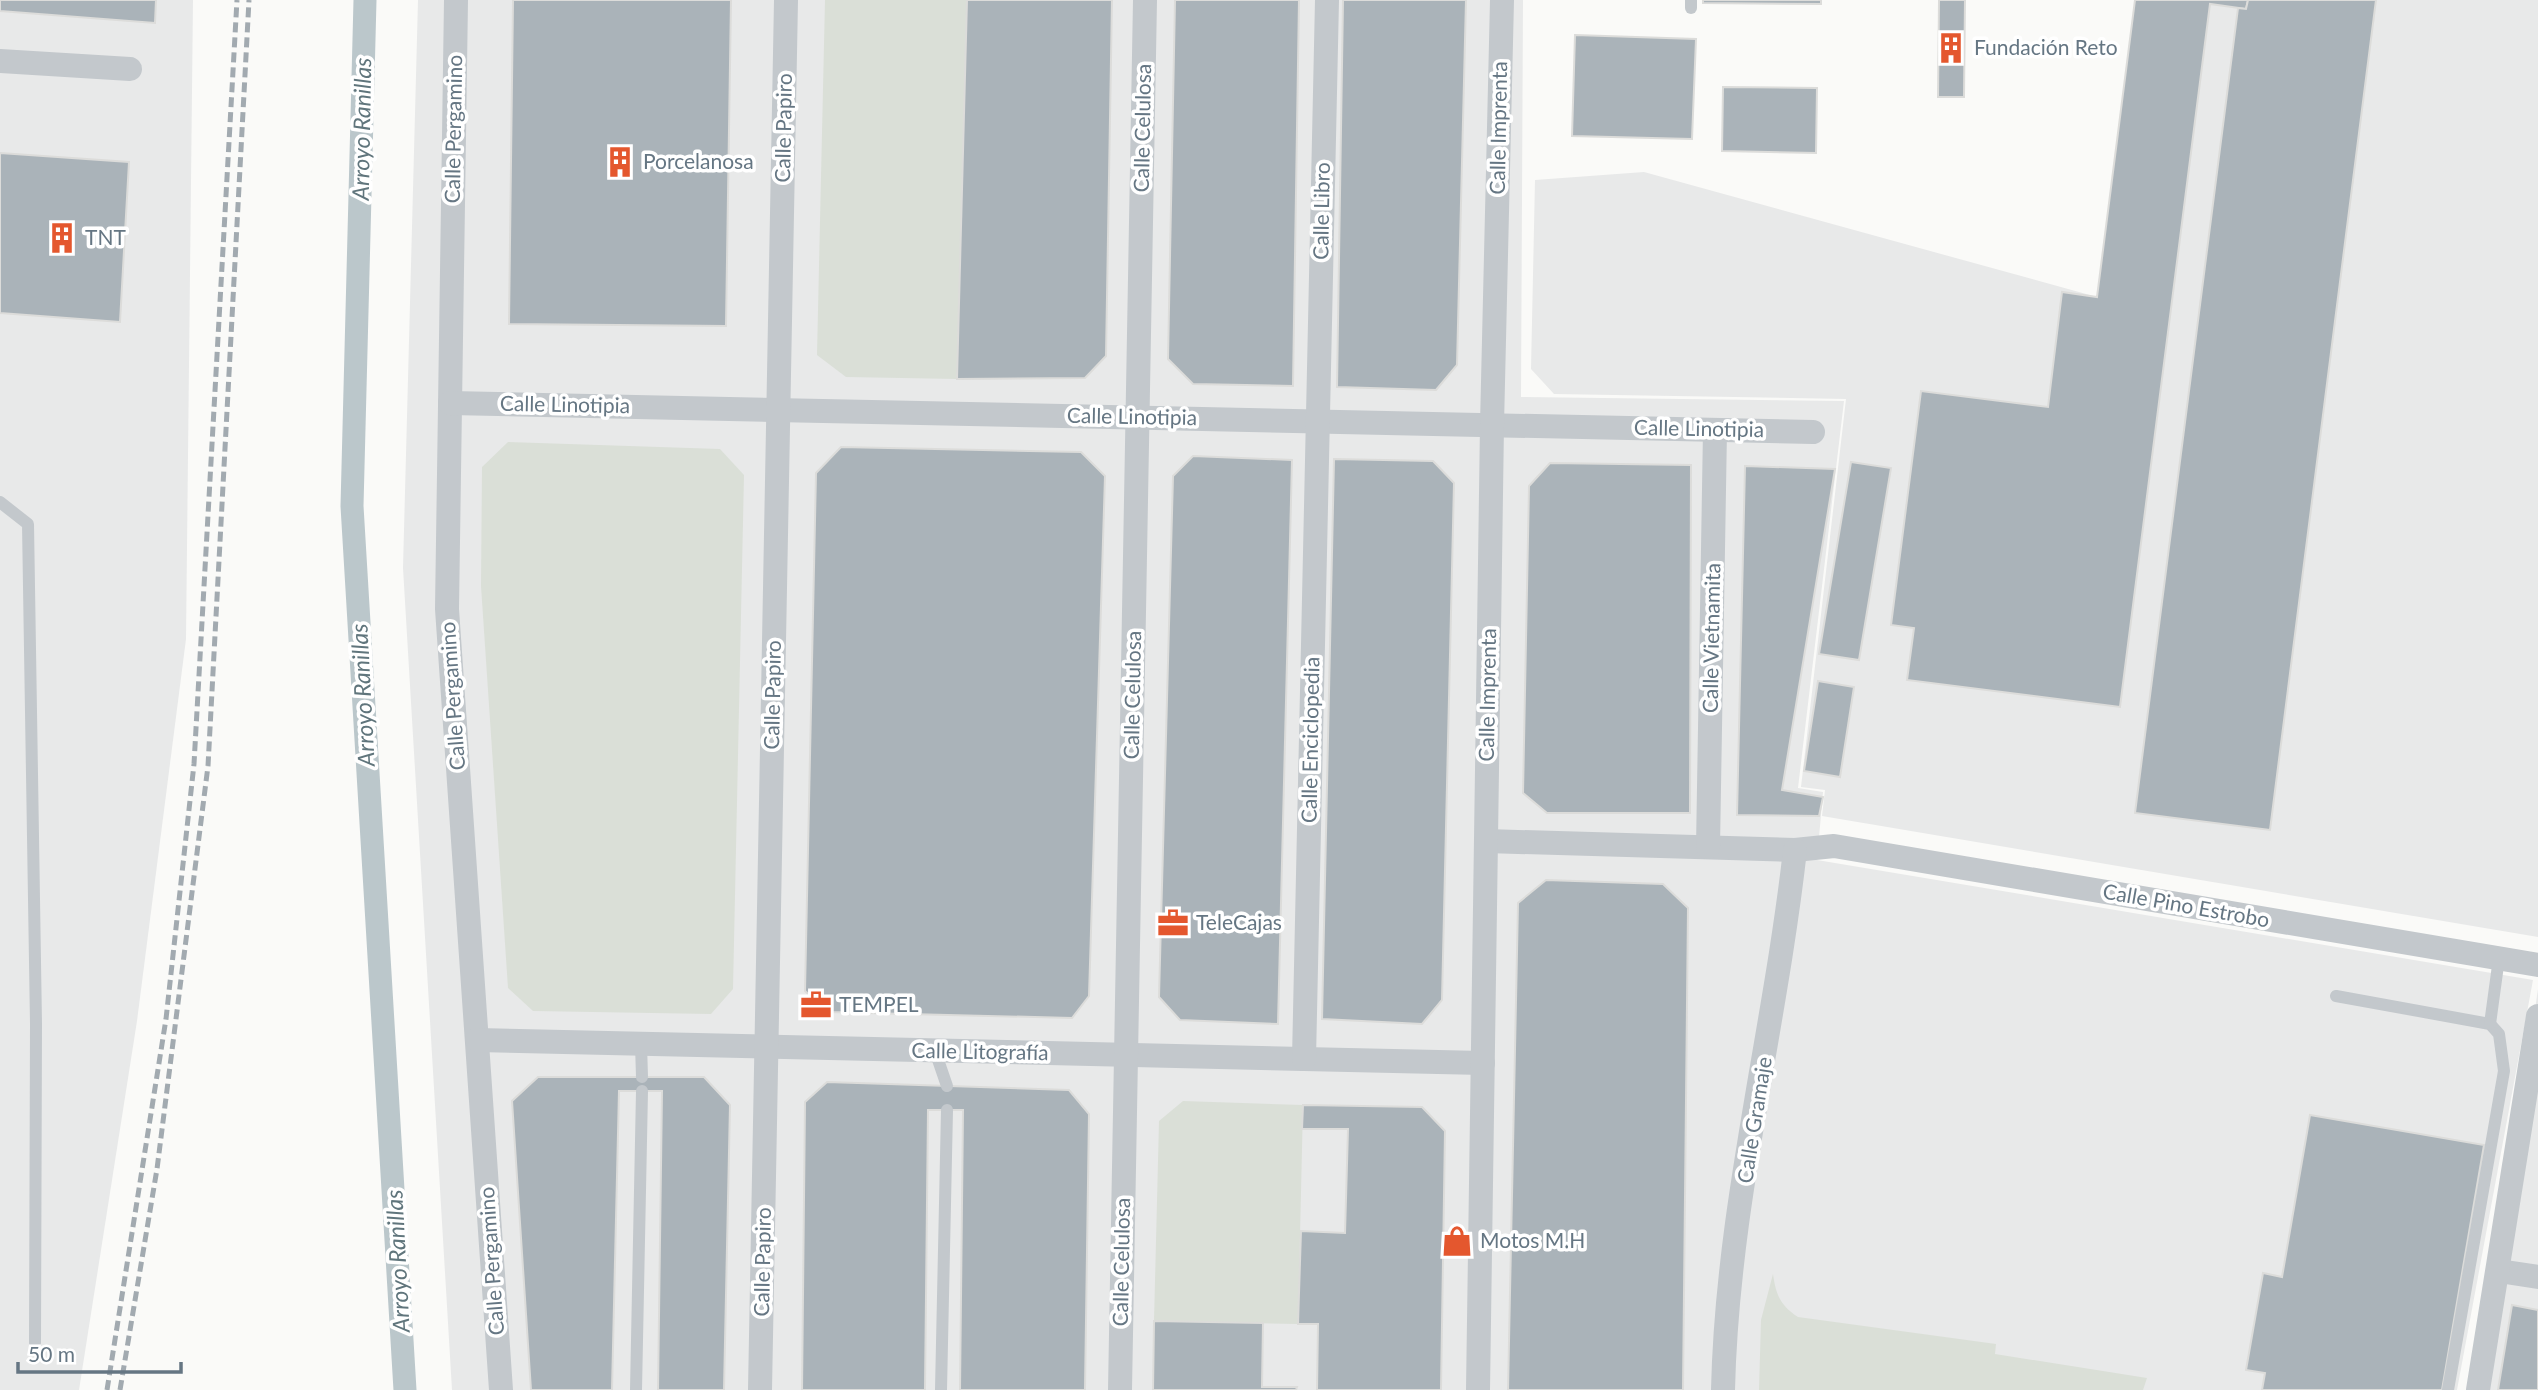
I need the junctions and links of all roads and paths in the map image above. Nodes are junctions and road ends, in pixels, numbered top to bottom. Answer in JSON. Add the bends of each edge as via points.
{"nodes":[{"id":1,"x":456,"y":0,"type":"edge"},
{"id":2,"x":786,"y":0,"type":"edge"},
{"id":3,"x":1145,"y":0,"type":"edge"},
{"id":4,"x":1326,"y":0,"type":"edge"},
{"id":5,"x":1502,"y":0,"type":"edge"},
{"id":6,"x":0,"y":61,"type":"edge"},
{"id":7,"x":131,"y":69,"type":"dead end"},
{"id":8,"x":450,"y":402,"type":"junction"},
{"id":9,"x":778,"y":410,"type":"junction"},
{"id":10,"x":1138,"y":417,"type":"junction"},
{"id":11,"x":1318,"y":421,"type":"junction"},
{"id":12,"x":1492,"y":425,"type":"junction"},
{"id":13,"x":1716,"y":430,"type":"junction"},
{"id":14,"x":1813,"y":432,"type":"dead end"},
{"id":15,"x":0,"y":502,"type":"edge"},
{"id":16,"x":1486,"y":841,"type":"junction"},
{"id":17,"x":1708,"y":847,"type":"junction"},
{"id":18,"x":1795,"y":850,"type":"junction"},
{"id":19,"x":2499,"y":958,"type":"junction"},
{"id":20,"x":2538,"y":965,"type":"edge"},
{"id":21,"x":2336,"y":996,"type":"dead end"},
{"id":22,"x":2538,"y":1016,"type":"edge"},
{"id":23,"x":2490,"y":1024,"type":"junction"},
{"id":24,"x":477,"y":1040,"type":"junction"},
{"id":25,"x":641,"y":1044,"type":"junction"},
{"id":26,"x":767,"y":1047,"type":"junction"},
{"id":27,"x":935,"y":1051,"type":"junction"},
{"id":28,"x":1126,"y":1055,"type":"junction"},
{"id":29,"x":1304,"y":1059,"type":"junction"},
{"id":30,"x":1483,"y":1063,"type":"junction"},
{"id":31,"x":642,"y":1077,"type":"dead end"},
{"id":32,"x":947,"y":1086,"type":"dead end"},
{"id":33,"x":642,"y":1091,"type":"dead end"},
{"id":34,"x":947,"y":1110,"type":"dead end"},
{"id":35,"x":2499,"y":1271,"type":"junction"},
{"id":36,"x":2538,"y":1277,"type":"edge"},
{"id":37,"x":35,"y":1343,"type":"dead end"},
{"id":38,"x":501,"y":1390,"type":"edge"},
{"id":39,"x":636,"y":1390,"type":"edge"},
{"id":40,"x":761,"y":1390,"type":"edge"},
{"id":41,"x":941,"y":1390,"type":"edge"},
{"id":42,"x":1120,"y":1390,"type":"edge"},
{"id":43,"x":1478,"y":1390,"type":"edge"},
{"id":44,"x":1723,"y":1390,"type":"edge"},
{"id":45,"x":2448,"y":1390,"type":"edge"},
{"id":46,"x":2478,"y":1390,"type":"edge"}],
"edges":[{"from":1,"to":8,"type":"street","name":"Calle Pergamino"},
{"from":2,"to":9,"type":"street","name":"Calle Papiro"},
{"from":3,"to":10,"type":"street","name":"Calle Celulosa"},
{"from":4,"to":11,"type":"street","name":"Calle Libro"},
{"from":5,"to":12,"type":"street","name":"Calle Imprenta"},
{"from":6,"to":7,"type":"street"},
{"from":8,"to":9,"type":"street","name":"Calle Linotipia"},
{"from":8,"to":24,"type":"street","name":"Calle Pergamino","via":[[447,610]]},
{"from":9,"to":10,"type":"street","name":"Calle Linotipia"},
{"from":9,"to":26,"type":"street","name":"Calle Papiro"},
{"from":10,"to":11,"type":"street","name":"Calle Linotipia"},
{"from":10,"to":28,"type":"street","name":"Calle Celulosa"},
{"from":11,"to":12,"type":"street","name":"Calle Linotipia"},
{"from":11,"to":29,"type":"street","name":"Calle Enciclopedia"},
{"from":12,"to":13,"type":"street","name":"Calle Linotipia"},
{"from":12,"to":16,"type":"street","name":"Calle Imprenta"},
{"from":13,"to":14,"type":"street","name":"Calle Linotipia"},
{"from":13,"to":17,"type":"street","name":"Calle Vietnamita"},
{"from":15,"to":37,"type":"lane","via":[[28,524],[36,1024]]},
{"from":16,"to":17,"type":"street","name":"Calle Pino Estrobo"},
{"from":16,"to":30,"type":"street","name":"Calle Imprenta"},
{"from":17,"to":18,"type":"street","name":"Calle Pino Estrobo"},
{"from":18,"to":19,"type":"street","name":"Calle Pino Estrobo","via":[[1834,846]]},
{"from":18,"to":44,"type":"street","name":"Calle Gramaje","via":[[1784,946],[1728,1287]]},
{"from":19,"to":20,"type":"street","name":"Calle Pino Estrobo"},
{"from":19,"to":23,"type":"lane"},
{"from":21,"to":23,"type":"lane"},
{"from":22,"to":35,"type":"street"},
{"from":23,"to":45,"type":"lane","via":[[2499,1034],[2504,1071]]},
{"from":24,"to":25,"type":"street","name":"Calle Litografía"},
{"from":24,"to":38,"type":"street","name":"Calle Pergamino"},
{"from":25,"to":26,"type":"street","name":"Calle Litografía"},
{"from":25,"to":31,"type":"lane"},
{"from":26,"to":27,"type":"street","name":"Calle Litografía"},
{"from":26,"to":40,"type":"street","name":"Calle Papiro"},
{"from":27,"to":28,"type":"street","name":"Calle Litografía"},
{"from":27,"to":32,"type":"lane"},
{"from":28,"to":29,"type":"street","name":"Calle Litografía"},
{"from":28,"to":42,"type":"street","name":"Calle Celulosa"},
{"from":29,"to":30,"type":"street","name":"Calle Litografía"},
{"from":30,"to":43,"type":"street","name":"Calle Imprenta"},
{"from":33,"to":39,"type":"lane"},
{"from":34,"to":41,"type":"lane"},
{"from":35,"to":36,"type":"street"},
{"from":35,"to":46,"type":"street"}]}
